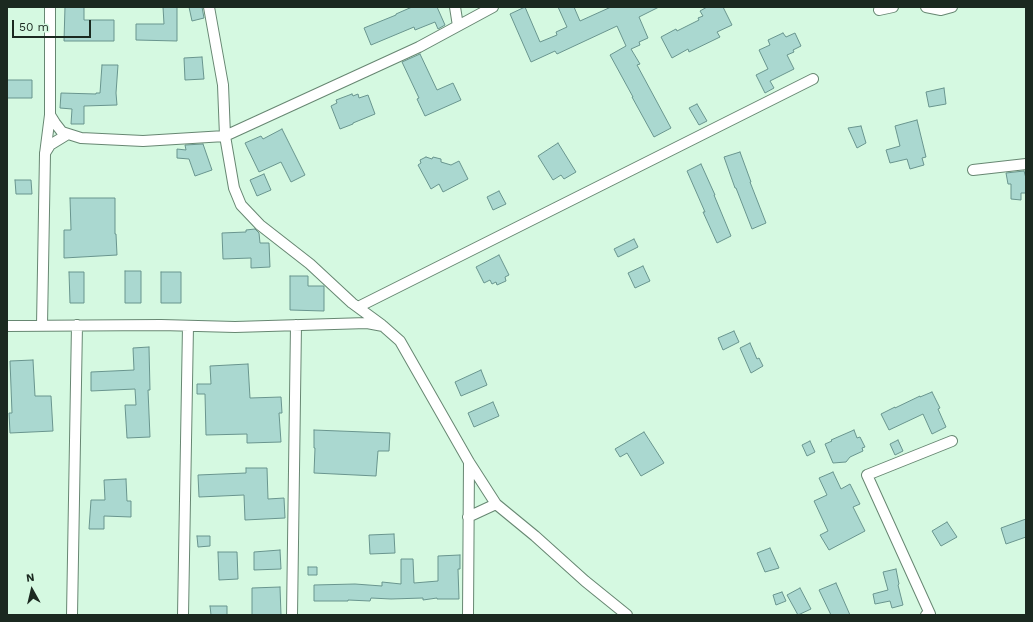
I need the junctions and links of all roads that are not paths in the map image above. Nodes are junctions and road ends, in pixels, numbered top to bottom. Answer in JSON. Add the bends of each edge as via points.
{"nodes":[{"id":1,"x":50,"y":7,"type":"edge"},
{"id":2,"x":209,"y":7,"type":"edge"},
{"id":3,"x":455,"y":7,"type":"edge"},
{"id":4,"x":492,"y":7,"type":"edge"},
{"id":5,"x":893,"y":7,"type":"edge"},
{"id":6,"x":926,"y":7,"type":"edge"},
{"id":7,"x":952,"y":7,"type":"edge"},
{"id":8,"x":879,"y":10,"type":"dead end"},
{"id":9,"x":458,"y":26,"type":"junction"},
{"id":10,"x":813,"y":79,"type":"dead end"},
{"id":11,"x":50,"y":115,"type":"junction"},
{"id":12,"x":68,"y":134,"type":"junction"},
{"id":13,"x":225,"y":136,"type":"junction"},
{"id":14,"x":45,"y":154,"type":"junction"},
{"id":15,"x":1026,"y":164,"type":"edge"},
{"id":16,"x":973,"y":170,"type":"dead end"},
{"id":17,"x":358,"y":307,"type":"junction"},
{"id":18,"x":42,"y":325,"type":"junction"},
{"id":19,"x":77,"y":325,"type":"junction"},
{"id":20,"x":296,"y":325,"type":"junction"},
{"id":21,"x":7,"y":326,"type":"edge"},
{"id":22,"x":188,"y":326,"type":"junction"},
{"id":23,"x":383,"y":326,"type":"junction"},
{"id":24,"x":952,"y":441,"type":"dead end"},
{"id":25,"x":469,"y":462,"type":"junction"},
{"id":26,"x":496,"y":504,"type":"junction"},
{"id":27,"x":468,"y":517,"type":"junction"},
{"id":28,"x":72,"y":615,"type":"edge"},
{"id":29,"x":183,"y":615,"type":"edge"},
{"id":30,"x":292,"y":615,"type":"edge"},
{"id":31,"x":468,"y":615,"type":"edge"},
{"id":32,"x":627,"y":615,"type":"edge"},
{"id":33,"x":926,"y":615,"type":"edge"}],
"edges":[{"from":1,"to":11,"type":"street"},
{"from":2,"to":13,"type":"street","via":[[223,85]]},
{"from":3,"to":9,"type":"street"},
{"from":4,"to":9,"type":"street"},
{"from":5,"to":8,"type":"street"},
{"from":6,"to":7,"type":"street","via":[[941,10]]},
{"from":9,"to":13,"type":"street"},
{"from":10,"to":17,"type":"street"},
{"from":11,"to":12,"type":"street","via":[[62,132]]},
{"from":11,"to":14,"type":"street"},
{"from":12,"to":13,"type":"street","via":[[81,138],[143,141]]},
{"from":12,"to":14,"type":"street","via":[[50,145]]},
{"from":13,"to":17,"type":"street","via":[[234,188],[240,205],[260,225],[310,264]]},
{"from":14,"to":18,"type":"street"},
{"from":15,"to":16,"type":"street"},
{"from":17,"to":23,"type":"street"},
{"from":18,"to":19,"type":"street"},
{"from":18,"to":21,"type":"street"},
{"from":19,"to":22,"type":"street"},
{"from":19,"to":28,"type":"street"},
{"from":20,"to":22,"type":"street"},
{"from":20,"to":23,"type":"street","via":[[367,323]]},
{"from":20,"to":30,"type":"street"},
{"from":22,"to":29,"type":"street"},
{"from":23,"to":25,"type":"street","via":[[400,341]]},
{"from":24,"to":33,"type":"street","via":[[867,475],[930,614]]},
{"from":25,"to":26,"type":"street"},
{"from":25,"to":27,"type":"street"},
{"from":26,"to":27,"type":"street"},
{"from":26,"to":32,"type":"street"},
{"from":27,"to":31,"type":"street"}]}
